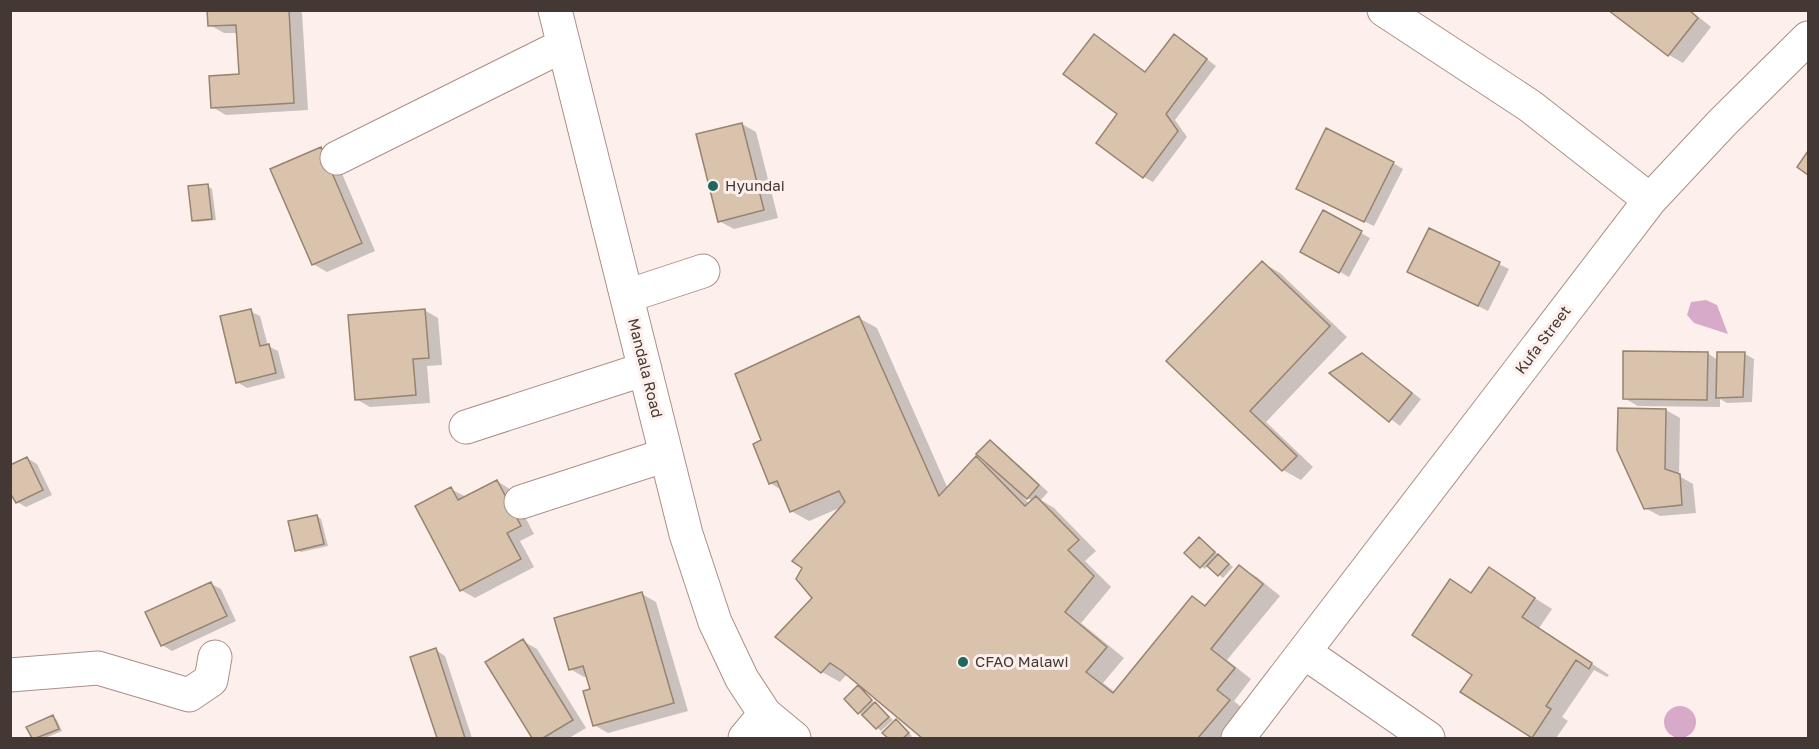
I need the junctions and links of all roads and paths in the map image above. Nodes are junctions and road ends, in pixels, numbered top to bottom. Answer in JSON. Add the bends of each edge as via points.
{"nodes":[{"id":1,"x":555,"y":10,"type":"edge"},
{"id":2,"x":1384,"y":10,"type":"edge"},
{"id":3,"x":1809,"y":38,"type":"edge"},
{"id":4,"x":564,"y":45,"type":"junction"},
{"id":5,"x":336,"y":158,"type":"dead end"},
{"id":6,"x":1650,"y":200,"type":"junction"},
{"id":7,"x":703,"y":271,"type":"dead end"},
{"id":8,"x":627,"y":296,"type":"junction"},
{"id":9,"x":645,"y":369,"type":"junction"},
{"id":10,"x":466,"y":427,"type":"dead end"},
{"id":11,"x":666,"y":455,"type":"junction"},
{"id":12,"x":521,"y":502,"type":"dead end"},
{"id":13,"x":1304,"y":652,"type":"junction"},
{"id":14,"x":214,"y":657,"type":"dead end"},
{"id":15,"x":10,"y":675,"type":"edge"},
{"id":16,"x":755,"y":726,"type":"edge"},
{"id":17,"x":794,"y":738,"type":"edge"},
{"id":18,"x":1238,"y":738,"type":"edge"},
{"id":19,"x":1428,"y":738,"type":"edge"}],
"edges":[{"from":1,"to":4,"type":"street","name":"Mandala Road"},
{"from":2,"to":6,"type":"street","via":[[1530,106]]},
{"from":3,"to":6,"type":"street","name":"Kufa Street"},
{"from":4,"to":5,"type":"street"},
{"from":4,"to":8,"type":"street","name":"Mandala Road"},
{"from":6,"to":13,"type":"street","name":"Kufa Street"},
{"from":7,"to":8,"type":"street"},
{"from":8,"to":9,"type":"street","name":"Mandala Road"},
{"from":9,"to":10,"type":"street"},
{"from":9,"to":11,"type":"street","name":"Mandala Road"},
{"from":11,"to":12,"type":"street"},
{"from":11,"to":16,"type":"street","name":"Mandala Road","via":[[686,534],[715,622],[742,680]]},
{"from":13,"to":18,"type":"street","name":"Kufa Street"},
{"from":13,"to":19,"type":"street"},
{"from":14,"to":15,"type":"street","via":[[211,680],[189,695],[98,668]]},
{"from":16,"to":17,"type":"street","name":"Mandala Road"}]}
